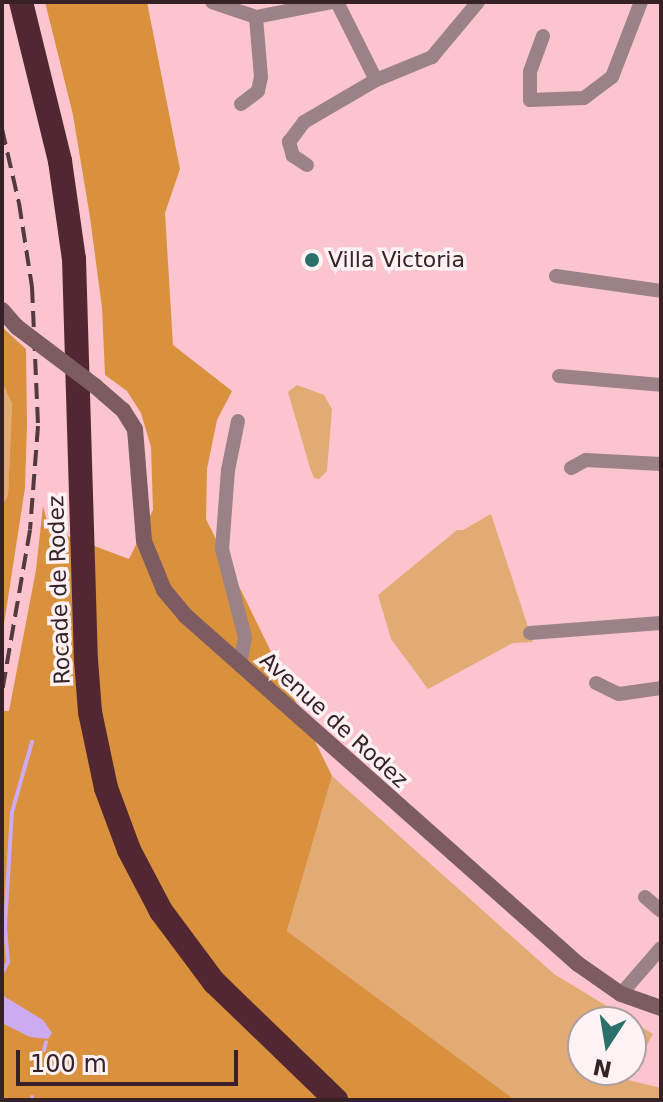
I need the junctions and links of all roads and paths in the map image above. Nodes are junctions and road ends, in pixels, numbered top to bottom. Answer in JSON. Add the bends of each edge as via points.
{"nodes":[{"id":1,"x":5,"y":2,"type":"edge"},
{"id":2,"x":21,"y":2,"type":"edge"},
{"id":3,"x":212,"y":2,"type":"edge"},
{"id":4,"x":334,"y":2,"type":"edge"},
{"id":5,"x":478,"y":2,"type":"edge"},
{"id":6,"x":641,"y":2,"type":"edge"},
{"id":7,"x":256,"y":17,"type":"junction"},
{"id":8,"x":543,"y":36,"type":"dead end"},
{"id":9,"x":376,"y":80,"type":"junction"},
{"id":10,"x":241,"y":104,"type":"dead end"},
{"id":11,"x":307,"y":165,"type":"dead end"},
{"id":12,"x":556,"y":276,"type":"dead end"},
{"id":13,"x":661,"y":291,"type":"edge"},
{"id":14,"x":2,"y":310,"type":"edge"},
{"id":15,"x":559,"y":376,"type":"dead end"},
{"id":16,"x":661,"y":385,"type":"edge"},
{"id":17,"x":238,"y":421,"type":"dead end"},
{"id":18,"x":661,"y":464,"type":"edge"},
{"id":19,"x":571,"y":468,"type":"dead end"},
{"id":20,"x":661,"y":623,"type":"edge"},
{"id":21,"x":530,"y":633,"type":"dead end"},
{"id":22,"x":240,"y":666,"type":"junction"},
{"id":23,"x":596,"y":683,"type":"dead end"},
{"id":24,"x":661,"y":688,"type":"edge"},
{"id":25,"x":645,"y":897,"type":"dead end"},
{"id":26,"x":661,"y":911,"type":"edge"},
{"id":27,"x":661,"y":948,"type":"edge"},
{"id":28,"x":621,"y":994,"type":"junction"},
{"id":29,"x":661,"y":1008,"type":"edge"},
{"id":30,"x":317,"y":1100,"type":"edge"},
{"id":31,"x":336,"y":1100,"type":"edge"}],
"edges":[{"from":1,"to":30,"type":"highway","name":"Rocade de Rodez","via":[[44,161],[59,273],[71,659],[82,756],[116,860],[152,924],[209,1000]]},
{"from":2,"to":31,"type":"highway","name":"Rocade de Rodez","via":[[60,161],[74,259],[86,660],[90,712],[106,788],[129,850],[161,911],[214,982]]},
{"from":3,"to":7,"type":"street"},
{"from":4,"to":7,"type":"street"},
{"from":4,"to":9,"type":"street"},
{"from":5,"to":9,"type":"street","via":[[432,57]]},
{"from":6,"to":8,"type":"street","via":[[612,77],[584,98],[530,100],[530,72]]},
{"from":7,"to":10,"type":"street","via":[[261,77],[258,91]]},
{"from":9,"to":11,"type":"street","via":[[304,122],[289,142],[293,156]]},
{"from":12,"to":13,"type":"street"},
{"from":14,"to":22,"type":"street","name":"Avenue de Rodez","bridge":true,"via":[[123,410],[135,429],[144,541],[164,590]]},
{"from":15,"to":16,"type":"street"},
{"from":17,"to":22,"type":"street","via":[[222,549],[245,637]]},
{"from":18,"to":19,"type":"street","via":[[586,460]]},
{"from":20,"to":21,"type":"street"},
{"from":22,"to":28,"type":"street","name":"Avenue de Rodez","via":[[578,964]]},
{"from":23,"to":24,"type":"street","via":[[619,694]]},
{"from":25,"to":26,"type":"street"},
{"from":27,"to":28,"type":"street"},
{"from":28,"to":29,"type":"street","name":"Avenue de Rodez"}]}
